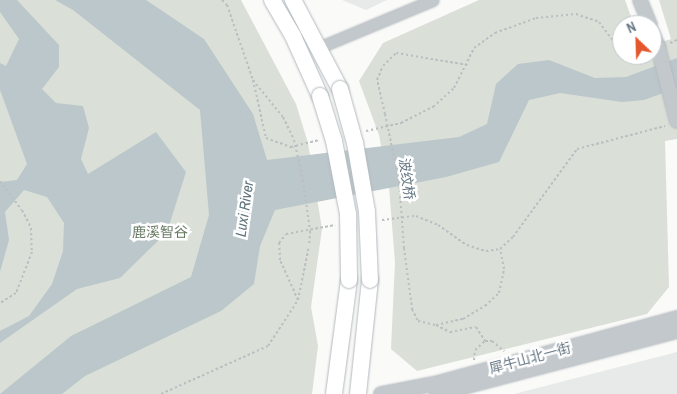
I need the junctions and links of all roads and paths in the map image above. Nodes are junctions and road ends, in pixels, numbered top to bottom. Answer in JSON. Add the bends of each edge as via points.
{"nodes":[{"id":1,"x":222,"y":0,"type":"edge"},
{"id":2,"x":272,"y":0,"type":"edge"},
{"id":3,"x":293,"y":0,"type":"edge"},
{"id":4,"x":433,"y":0,"type":"edge"},
{"id":5,"x":640,"y":0,"type":"edge"},
{"id":6,"x":646,"y":15,"type":"edge"},
{"id":7,"x":612,"y":40,"type":"edge"},
{"id":8,"x":320,"y":47,"type":"junction"},
{"id":9,"x":468,"y":64,"type":"junction"},
{"id":10,"x":662,"y":65,"type":"edge"},
{"id":11,"x":253,"y":80,"type":"junction"},
{"id":12,"x":673,"y":123,"type":"edge"},
{"id":13,"x":364,"y":131,"type":"dead end"},
{"id":14,"x":327,"y":139,"type":"dead end"},
{"id":15,"x":0,"y":181,"type":"edge"},
{"id":16,"x":378,"y":220,"type":"dead end"},
{"id":17,"x":339,"y":225,"type":"dead end"},
{"id":18,"x":500,"y":249,"type":"junction"},
{"id":19,"x":298,"y":300,"type":"junction"},
{"id":20,"x":0,"y":303,"type":"edge"},
{"id":21,"x":677,"y":318,"type":"edge"},
{"id":22,"x":436,"y":325,"type":"junction"},
{"id":23,"x":677,"y":331,"type":"edge"},
{"id":24,"x":485,"y":341,"type":"junction"},
{"id":25,"x":505,"y":352,"type":"dead end"},
{"id":26,"x":474,"y":360,"type":"dead end"},
{"id":27,"x":161,"y":394,"type":"edge"},
{"id":28,"x":334,"y":394,"type":"edge"},
{"id":29,"x":358,"y":394,"type":"edge"},
{"id":30,"x":381,"y":394,"type":"edge"},
{"id":31,"x":437,"y":394,"type":"edge"}],
"edges":[{"from":1,"to":11,"type":"path","via":[[227,5]]},
{"from":2,"to":28,"type":"main road","bridge":true,"via":[[293,36],[320,96],[334,141],[348,214],[349,280]]},
{"from":3,"to":8,"type":"main road"},
{"from":4,"to":8,"type":"street"},
{"from":5,"to":6,"type":"street"},
{"from":7,"to":9,"type":"path","via":[[598,22],[576,14],[536,18],[495,33],[474,48]]},
{"from":8,"to":29,"type":"main road","bridge":true,"via":[[340,89],[355,143],[367,212],[370,280]]},
{"from":9,"to":13,"type":"path","via":[[454,88],[433,107],[401,123]]},
{"from":9,"to":22,"type":"path","name":"波纹桥","bridge":true,"via":[[396,53],[383,66],[377,80],[399,180],[412,309],[418,321]]},
{"from":10,"to":12,"type":"street","bridge":true},
{"from":11,"to":14,"type":"path","via":[[266,138],[291,147]]},
{"from":11,"to":19,"type":"path","bridge":true,"via":[[283,117],[294,140],[303,180],[310,231]]},
{"from":12,"to":18,"type":"path","via":[[577,149],[513,237]]},
{"from":15,"to":20,"type":"path","via":[[31,228],[32,252],[16,293]]},
{"from":16,"to":18,"type":"path","via":[[416,216],[467,245],[486,251]]},
{"from":17,"to":19,"type":"path","via":[[286,234],[279,243],[280,260]]},
{"from":18,"to":22,"type":"path","via":[[504,269],[499,293],[463,319]]},
{"from":19,"to":27,"type":"path","via":[[268,346]]},
{"from":21,"to":30,"type":"street","name":"犀牛山北一街","via":[[438,383]]},
{"from":22,"to":24,"type":"path","via":[[450,332],[476,326]]},
{"from":23,"to":31,"type":"street","name":"犀牛山北一街"},
{"from":24,"to":25,"type":"path","via":[[499,344]]},
{"from":24,"to":26,"type":"path","via":[[475,350]]}]}
